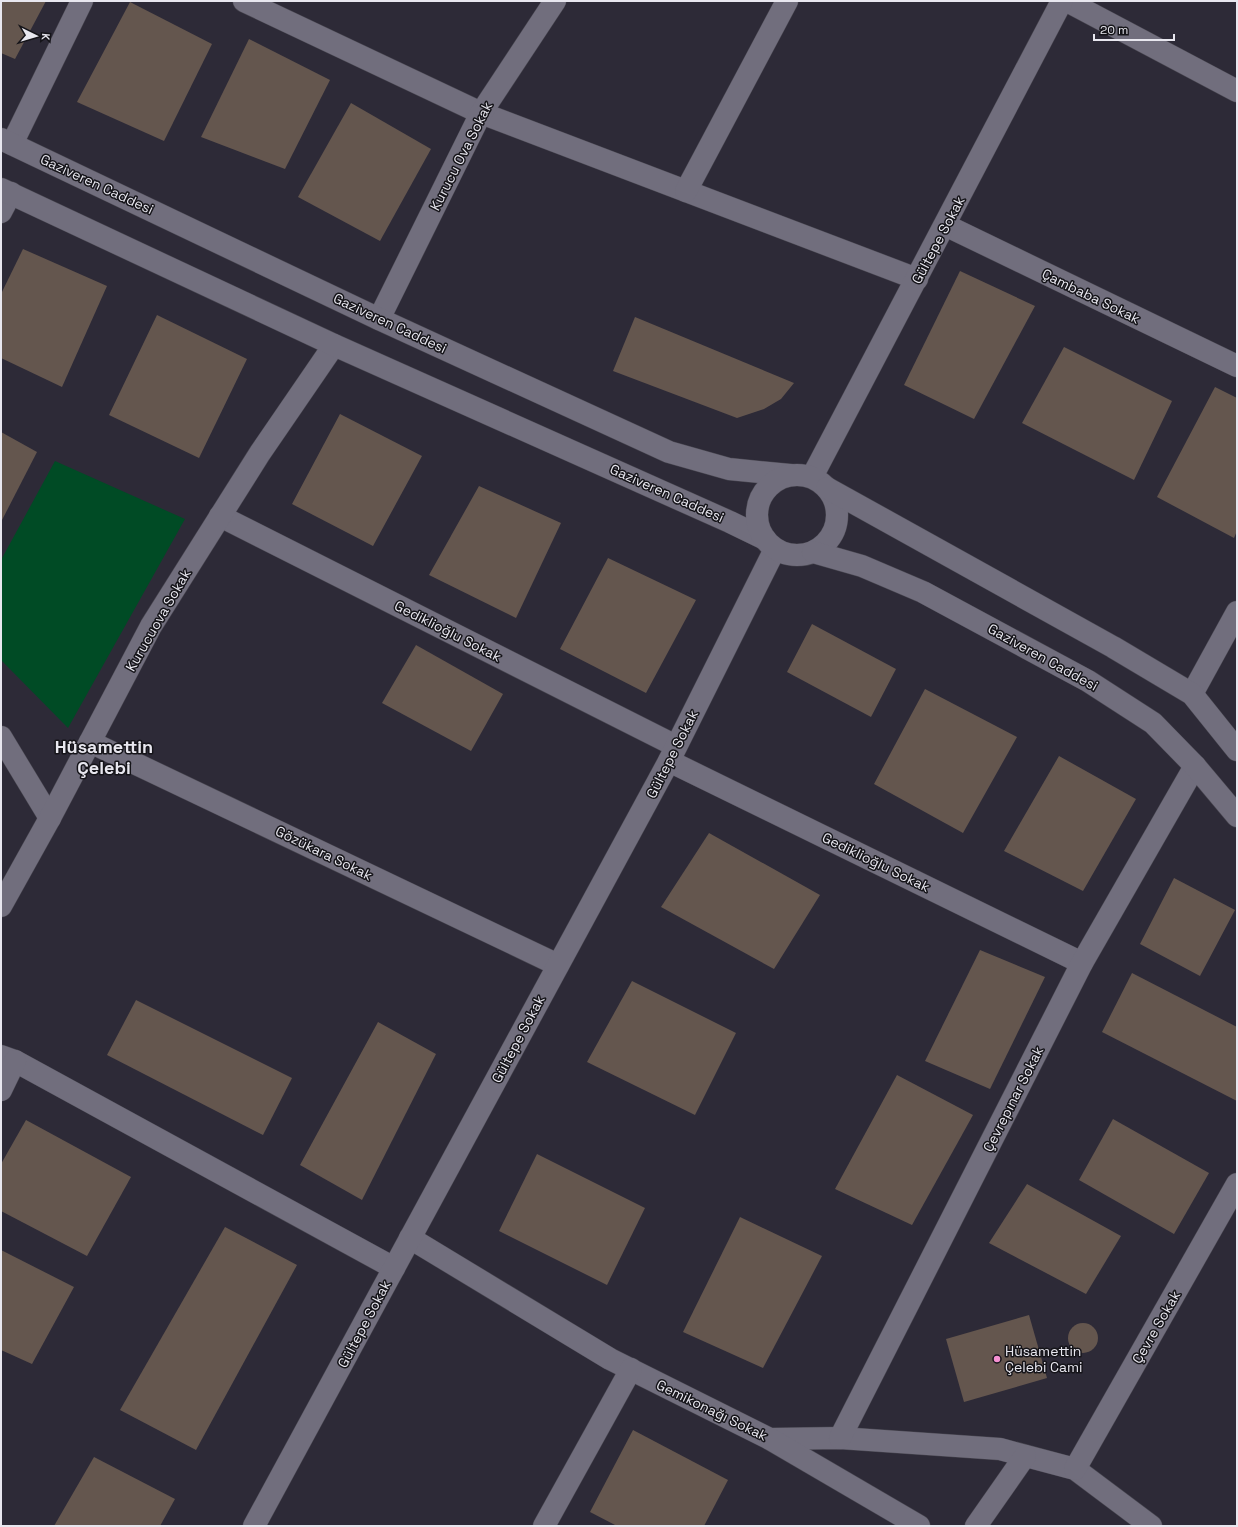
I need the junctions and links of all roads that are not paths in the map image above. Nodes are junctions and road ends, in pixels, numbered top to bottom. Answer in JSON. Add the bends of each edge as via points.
{"nodes":[{"id":1,"x":82,"y":1,"type":"edge"},
{"id":2,"x":244,"y":1,"type":"edge"},
{"id":3,"x":787,"y":1,"type":"edge"},
{"id":4,"x":1062,"y":1,"type":"edge"},
{"id":5,"x":1067,"y":1,"type":"edge"},
{"id":6,"x":552,"y":2,"type":"edge"},
{"id":7,"x":1237,"y":91,"type":"edge"},
{"id":8,"x":481,"y":113,"type":"junction"},
{"id":9,"x":7,"y":141,"type":"edge"},
{"id":10,"x":686,"y":191,"type":"junction"},
{"id":11,"x":4,"y":198,"type":"edge"},
{"id":12,"x":945,"y":226,"type":"junction"},
{"id":13,"x":917,"y":279,"type":"junction"},
{"id":14,"x":379,"y":319,"type":"junction"},
{"id":15,"x":334,"y":345,"type":"junction"},
{"id":16,"x":1237,"y":366,"type":"edge"},
{"id":17,"x":790,"y":475,"type":"junction"},
{"id":18,"x":820,"y":483,"type":"junction"},
{"id":19,"x":220,"y":516,"type":"junction"},
{"id":20,"x":770,"y":544,"type":"junction"},
{"id":21,"x":813,"y":552,"type":"junction"},
{"id":22,"x":1237,"y":612,"type":"edge"},
{"id":23,"x":1192,"y":694,"type":"junction"},
{"id":24,"x":1,"y":737,"type":"edge"},
{"id":25,"x":90,"y":742,"type":"junction"},
{"id":26,"x":1237,"y":750,"type":"edge"},
{"id":27,"x":673,"y":754,"type":"junction"},
{"id":28,"x":1195,"y":766,"type":"junction"},
{"id":29,"x":1237,"y":816,"type":"edge"},
{"id":30,"x":50,"y":818,"type":"junction"},
{"id":31,"x":1,"y":906,"type":"edge"},
{"id":32,"x":1082,"y":963,"type":"junction"},
{"id":33,"x":558,"y":965,"type":"junction"},
{"id":34,"x":8,"y":1058,"type":"edge"},
{"id":35,"x":1,"y":1090,"type":"edge"},
{"id":36,"x":1237,"y":1184,"type":"edge"},
{"id":37,"x":410,"y":1238,"type":"junction"},
{"id":38,"x":394,"y":1268,"type":"junction"},
{"id":39,"x":631,"y":1369,"type":"junction"},
{"id":40,"x":840,"y":1438,"type":"junction"},
{"id":41,"x":770,"y":1439,"type":"junction"},
{"id":42,"x":1025,"y":1456,"type":"junction"},
{"id":43,"x":1075,"y":1469,"type":"junction"},
{"id":44,"x":254,"y":1526,"type":"edge"},
{"id":45,"x":544,"y":1526,"type":"edge"},
{"id":46,"x":919,"y":1526,"type":"edge"},
{"id":47,"x":976,"y":1526,"type":"edge"},
{"id":48,"x":1151,"y":1526,"type":"edge"}],
"edges":[{"from":1,"to":9,"type":"street"},
{"from":2,"to":8,"type":"street"},
{"from":3,"to":10,"type":"street"},
{"from":4,"to":12,"type":"street","name":"Gültepe Sokak"},
{"from":5,"to":7,"type":"street"},
{"from":6,"to":8,"type":"street","name":"Kurucu Ova Sokak"},
{"from":8,"to":10,"type":"street"},
{"from":8,"to":14,"type":"street","name":"Kurucu Ova Sokak"},
{"from":9,"to":14,"type":"street","name":"Gaziveren Caddesi"},
{"from":10,"to":13,"type":"street"},
{"from":11,"to":15,"type":"street","name":"Gaziveren Caddesi"},
{"from":12,"to":13,"type":"street","name":"Gültepe Sokak"},
{"from":12,"to":16,"type":"street","name":"Çambaba Sokak"},
{"from":13,"to":18,"type":"street","name":"Gültepe Sokak"},
{"from":14,"to":17,"type":"street","name":"Gaziveren Caddesi","via":[[669,452],[729,469]]},
{"from":15,"to":19,"type":"street","name":"Kurucuova Sokak"},
{"from":15,"to":20,"type":"street","name":"Gaziveren Caddesi","via":[[723,519]]},
{"from":17,"to":18,"type":"street","via":[[804,474]]},
{"from":17,"to":20,"type":"street","via":[[777,479],[766,488],[759,500],[756,514],[758,527]]},
{"from":18,"to":21,"type":"street","via":[[834,500],[836,524],[824,545]]},
{"from":18,"to":23,"type":"street"},
{"from":19,"to":25,"type":"street","name":"Kurucuova Sokak","via":[[151,626]]},
{"from":19,"to":27,"type":"street","name":"Gediklioğlu Sokak"},
{"from":20,"to":21,"type":"street","via":[[788,554],[801,555]]},
{"from":20,"to":27,"type":"street","name":"Gültepe Sokak"},
{"from":21,"to":28,"type":"street","name":"Gaziveren Caddesi","via":[[862,566],[923,592],[1088,681],[1153,723]]},
{"from":22,"to":23,"type":"street"},
{"from":23,"to":26,"type":"street"},
{"from":24,"to":30,"type":"street"},
{"from":25,"to":30,"type":"street","name":"Kurucuova Sokak"},
{"from":25,"to":33,"type":"street","name":"Gözükara Sokak"},
{"from":27,"to":32,"type":"street","name":"Gediklioğlu Sokak"},
{"from":27,"to":33,"type":"street","name":"Gültepe Sokak"},
{"from":28,"to":29,"type":"street","name":"Gaziveren Caddesi"},
{"from":28,"to":32,"type":"street","name":"Çevrepınar Sokak"},
{"from":30,"to":31,"type":"street","name":"Kurucuova Sokak"},
{"from":32,"to":40,"type":"street","name":"Çevrepınar Sokak"},
{"from":33,"to":37,"type":"street","name":"Gültepe Sokak"},
{"from":34,"to":35,"type":"street"},
{"from":34,"to":38,"type":"street"},
{"from":36,"to":43,"type":"street","name":"Çevre Sokak"},
{"from":37,"to":38,"type":"street","name":"Gültepe Sokak"},
{"from":37,"to":39,"type":"street","name":"Gemikonağı Sokak","via":[[610,1359]]},
{"from":38,"to":44,"type":"street","name":"Gültepe Sokak"},
{"from":39,"to":41,"type":"street","name":"Gemikonağı Sokak"},
{"from":39,"to":45,"type":"street"},
{"from":40,"to":41,"type":"street","name":"Gemikonağı Sokak"},
{"from":40,"to":42,"type":"street","name":"Gemikonağı Sokak","via":[[1000,1449]]},
{"from":41,"to":46,"type":"street"},
{"from":42,"to":43,"type":"street","name":"Gemikonağı Sokak"},
{"from":42,"to":47,"type":"street"},
{"from":43,"to":48,"type":"street","name":"Gemikonağı Sokak"}]}
